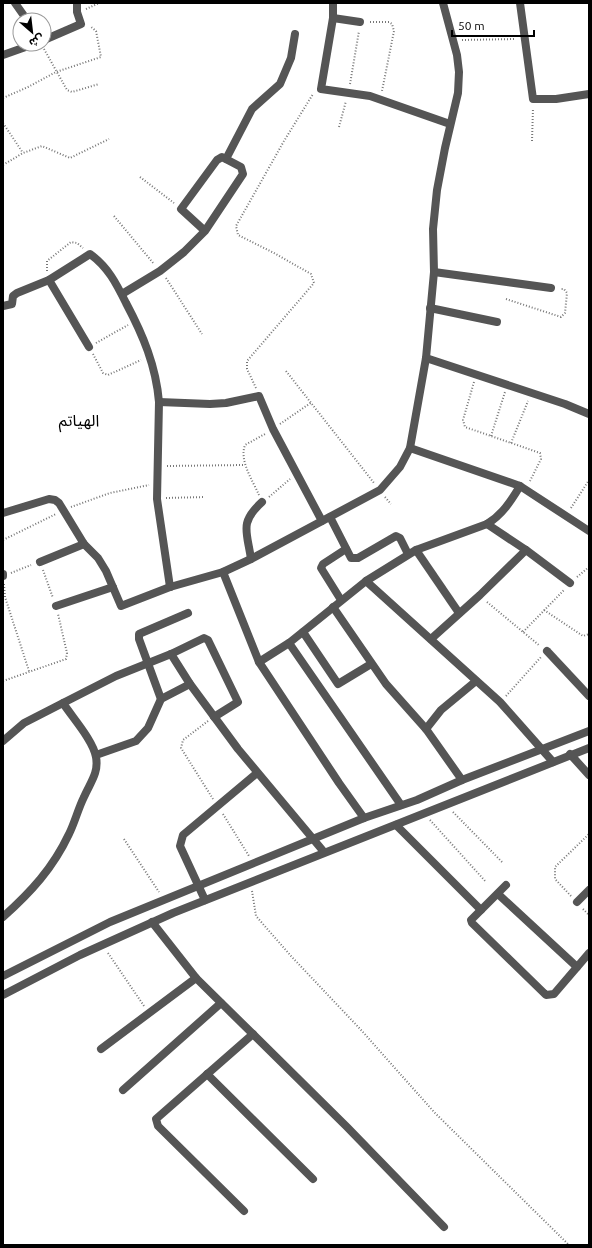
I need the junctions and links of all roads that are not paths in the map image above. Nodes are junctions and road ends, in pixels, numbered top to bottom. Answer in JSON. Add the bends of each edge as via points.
{"nodes":[{"id":1,"x":15,"y":3,"type":"edge"},
{"id":2,"x":77,"y":3,"type":"edge"},
{"id":3,"x":333,"y":3,"type":"edge"},
{"id":4,"x":443,"y":3,"type":"edge"},
{"id":5,"x":520,"y":3,"type":"edge"},
{"id":6,"x":21,"y":12,"type":"edge"},
{"id":7,"x":333,"y":18,"type":"junction"},
{"id":8,"x":360,"y":22,"type":"road end"},
{"id":9,"x":295,"y":34,"type":"dead end"},
{"id":10,"x":52,"y":36,"type":"edge"},
{"id":11,"x":589,"y":94,"type":"edge"},
{"id":12,"x":450,"y":124,"type":"junction"},
{"id":13,"x":226,"y":159,"type":"junction"},
{"id":14,"x":205,"y":231,"type":"junction"},
{"id":15,"x":434,"y":272,"type":"junction"},
{"id":16,"x":49,"y":280,"type":"junction"},
{"id":17,"x":551,"y":288,"type":"road end"},
{"id":18,"x":122,"y":294,"type":"junction"},
{"id":19,"x":3,"y":306,"type":"edge"},
{"id":20,"x":430,"y":308,"type":"junction"},
{"id":21,"x":498,"y":322,"type":"dead end"},
{"id":22,"x":89,"y":347,"type":"road end"},
{"id":23,"x":426,"y":358,"type":"junction"},
{"id":24,"x":159,"y":402,"type":"junction"},
{"id":25,"x":589,"y":414,"type":"edge"},
{"id":26,"x":410,"y":448,"type":"junction"},
{"id":27,"x":523,"y":488,"type":"junction"},
{"id":28,"x":262,"y":502,"type":"road end"},
{"id":29,"x":3,"y":513,"type":"edge"},
{"id":30,"x":326,"y":519,"type":"junction"},
{"id":31,"x":487,"y":524,"type":"junction"},
{"id":32,"x":589,"y":531,"type":"edge"},
{"id":33,"x":84,"y":544,"type":"junction"},
{"id":34,"x":346,"y":550,"type":"junction"},
{"id":35,"x":416,"y":550,"type":"junction"},
{"id":36,"x":526,"y":550,"type":"junction"},
{"id":37,"x":408,"y":554,"type":"junction"},
{"id":38,"x":251,"y":559,"type":"junction"},
{"id":39,"x":40,"y":562,"type":"road end"},
{"id":40,"x":223,"y":572,"type":"junction"},
{"id":41,"x":366,"y":581,"type":"junction"},
{"id":42,"x":570,"y":583,"type":"dead end"},
{"id":43,"x":113,"y":587,"type":"junction"},
{"id":44,"x":170,"y":587,"type":"junction"},
{"id":45,"x":341,"y":600,"type":"junction"},
{"id":46,"x":56,"y":606,"type":"road end"},
{"id":47,"x":333,"y":607,"type":"junction"},
{"id":48,"x":459,"y":613,"type":"junction"},
{"id":49,"x":188,"y":614,"type":"dead end"},
{"id":50,"x":303,"y":632,"type":"junction"},
{"id":51,"x":430,"y":639,"type":"junction"},
{"id":52,"x":289,"y":643,"type":"junction"},
{"id":53,"x":547,"y":651,"type":"road end"},
{"id":54,"x":171,"y":654,"type":"junction"},
{"id":55,"x":259,"y":662,"type":"junction"},
{"id":56,"x":148,"y":663,"type":"junction"},
{"id":57,"x":371,"y":664,"type":"junction"},
{"id":58,"x":476,"y":681,"type":"junction"},
{"id":59,"x":190,"y":684,"type":"junction"},
{"id":60,"x":589,"y":696,"type":"edge"},
{"id":61,"x":161,"y":698,"type":"junction"},
{"id":62,"x":63,"y":703,"type":"junction"},
{"id":63,"x":214,"y":717,"type":"junction"},
{"id":64,"x":426,"y":729,"type":"junction"},
{"id":65,"x":589,"y":731,"type":"edge"},
{"id":66,"x":3,"y":740,"type":"edge"},
{"id":67,"x":589,"y":748,"type":"edge"},
{"id":68,"x":542,"y":749,"type":"junction"},
{"id":69,"x":570,"y":754,"type":"junction"},
{"id":70,"x":96,"y":755,"type":"junction"},
{"id":71,"x":553,"y":762,"type":"junction"},
{"id":72,"x":258,"y":773,"type":"junction"},
{"id":73,"x":589,"y":775,"type":"edge"},
{"id":74,"x":462,"y":780,"type":"junction"},
{"id":75,"x":401,"y":805,"type":"junction"},
{"id":76,"x":364,"y":818,"type":"junction"},
{"id":77,"x":396,"y":825,"type":"junction"},
{"id":78,"x":314,"y":839,"type":"junction"},
{"id":79,"x":324,"y":852,"type":"junction"},
{"id":80,"x":506,"y":885,"type":"dead end"},
{"id":81,"x":198,"y":886,"type":"junction"},
{"id":82,"x":589,"y":890,"type":"edge"},
{"id":83,"x":498,"y":894,"type":"junction"},
{"id":84,"x":205,"y":900,"type":"junction"},
{"id":85,"x":577,"y":902,"type":"road end"},
{"id":86,"x":481,"y":910,"type":"junction"},
{"id":87,"x":3,"y":917,"type":"edge"},
{"id":88,"x":152,"y":922,"type":"junction"},
{"id":89,"x":589,"y":953,"type":"edge"},
{"id":90,"x":577,"y":967,"type":"junction"},
{"id":91,"x":3,"y":976,"type":"edge"},
{"id":92,"x":196,"y":978,"type":"junction"},
{"id":93,"x":3,"y":994,"type":"edge"},
{"id":94,"x":221,"y":1003,"type":"junction"},
{"id":95,"x":253,"y":1034,"type":"junction"},
{"id":96,"x":101,"y":1049,"type":"dead end"},
{"id":97,"x":207,"y":1074,"type":"junction"},
{"id":98,"x":123,"y":1090,"type":"dead end"},
{"id":99,"x":313,"y":1179,"type":"dead end"},
{"id":100,"x":244,"y":1211,"type":"dead end"},
{"id":101,"x":444,"y":1227,"type":"dead end"}],
"edges":[{"from":1,"to":6,"type":"street"},
{"from":2,"to":10,"type":"street","via":[[80,24]]},
{"from":3,"to":7,"type":"street"},
{"from":4,"to":12,"type":"street","via":[[459,72],[458,93]]},
{"from":5,"to":11,"type":"street","via":[[533,99],[556,99]]},
{"from":7,"to":8,"type":"street"},
{"from":7,"to":12,"type":"street","via":[[321,89],[349,92],[381,100]]},
{"from":9,"to":13,"type":"street","via":[[291,58],[280,84],[252,109]]},
{"from":12,"to":15,"type":"street","via":[[437,190]]},
{"from":13,"to":14,"type":"street","via":[[242,167],[242,174]]},
{"from":13,"to":14,"type":"street","via":[[219,158],[181,209]]},
{"from":14,"to":18,"type":"street","via":[[160,272]]},
{"from":15,"to":17,"type":"street"},
{"from":15,"to":20,"type":"street"},
{"from":16,"to":18,"type":"street","via":[[90,254],[108,269]]},
{"from":16,"to":19,"type":"street","via":[[16,293],[12,304]]},
{"from":16,"to":22,"type":"street"},
{"from":18,"to":24,"type":"street","via":[[150,355]]},
{"from":20,"to":21,"type":"street"},
{"from":20,"to":23,"type":"street"},
{"from":23,"to":25,"type":"street"},
{"from":23,"to":26,"type":"street"},
{"from":24,"to":30,"type":"street","via":[[226,404],[259,396],[273,429]]},
{"from":24,"to":44,"type":"street","via":[[157,499]]},
{"from":26,"to":27,"type":"street"},
{"from":26,"to":30,"type":"street","via":[[400,467],[380,490]]},
{"from":27,"to":31,"type":"street"},
{"from":27,"to":32,"type":"street"},
{"from":28,"to":38,"type":"street","via":[[250,514],[246,523]]},
{"from":29,"to":33,"type":"street","via":[[49,499],[55,500],[64,510]]},
{"from":30,"to":34,"type":"street"},
{"from":30,"to":38,"type":"street"},
{"from":31,"to":35,"type":"street"},
{"from":31,"to":36,"type":"street"},
{"from":33,"to":39,"type":"street"},
{"from":33,"to":43,"type":"street","via":[[98,558]]},
{"from":34,"to":37,"type":"street","via":[[351,558],[356,559],[396,536],[400,538]]},
{"from":34,"to":45,"type":"street","via":[[323,564],[321,568]]},
{"from":35,"to":37,"type":"street"},
{"from":35,"to":48,"type":"street"},
{"from":36,"to":42,"type":"street"},
{"from":36,"to":48,"type":"street"},
{"from":37,"to":41,"type":"street"},
{"from":38,"to":40,"type":"street"},
{"from":40,"to":44,"type":"street"},
{"from":40,"to":55,"type":"street"},
{"from":41,"to":45,"type":"street"},
{"from":41,"to":51,"type":"street"},
{"from":43,"to":44,"type":"street","via":[[121,606]]},
{"from":43,"to":46,"type":"street"},
{"from":45,"to":47,"type":"street"},
{"from":47,"to":50,"type":"street"},
{"from":47,"to":57,"type":"street"},
{"from":48,"to":51,"type":"street"},
{"from":49,"to":56,"type":"street","via":[[139,634]]},
{"from":50,"to":52,"type":"street"},
{"from":50,"to":57,"type":"street","via":[[338,684]]},
{"from":51,"to":58,"type":"street"},
{"from":52,"to":55,"type":"street"},
{"from":52,"to":75,"type":"street"},
{"from":53,"to":60,"type":"street"},
{"from":54,"to":56,"type":"street"},
{"from":54,"to":59,"type":"street"},
{"from":54,"to":63,"type":"street","via":[[202,639],[208,640],[238,702]]},
{"from":55,"to":76,"type":"street"},
{"from":56,"to":61,"type":"street"},
{"from":56,"to":62,"type":"street"},
{"from":57,"to":64,"type":"street"},
{"from":58,"to":64,"type":"street","via":[[441,710]]},
{"from":58,"to":68,"type":"street","via":[[500,702]]},
{"from":59,"to":61,"type":"street"},
{"from":59,"to":63,"type":"street"},
{"from":61,"to":70,"type":"street","via":[[143,735],[123,747]]},
{"from":62,"to":66,"type":"street","via":[[24,723]]},
{"from":62,"to":70,"type":"street"},
{"from":63,"to":72,"type":"street"},
{"from":64,"to":74,"type":"street"},
{"from":65,"to":68,"type":"street"},
{"from":67,"to":69,"type":"street"},
{"from":68,"to":71,"type":"street"},
{"from":68,"to":74,"type":"street"},
{"from":69,"to":71,"type":"street"},
{"from":69,"to":73,"type":"street"},
{"from":70,"to":87,"type":"street","via":[[94,778],[52,865],[26,897]]},
{"from":71,"to":77,"type":"street"},
{"from":72,"to":78,"type":"street"},
{"from":72,"to":81,"type":"street","via":[[183,835],[180,846]]},
{"from":74,"to":75,"type":"street"},
{"from":75,"to":76,"type":"street"},
{"from":76,"to":78,"type":"street"},
{"from":77,"to":79,"type":"street"},
{"from":77,"to":86,"type":"street"},
{"from":78,"to":79,"type":"street"},
{"from":78,"to":81,"type":"street"},
{"from":79,"to":84,"type":"street"},
{"from":80,"to":83,"type":"street"},
{"from":81,"to":84,"type":"street"},
{"from":81,"to":91,"type":"street","via":[[71,941]]},
{"from":82,"to":85,"type":"street"},
{"from":83,"to":86,"type":"street"},
{"from":83,"to":90,"type":"street"},
{"from":84,"to":88,"type":"street"},
{"from":86,"to":90,"type":"street","via":[[471,920],[472,923],[542,994],[554,994]]},
{"from":88,"to":92,"type":"street"},
{"from":88,"to":93,"type":"street"},
{"from":89,"to":90,"type":"street"},
{"from":92,"to":94,"type":"street"},
{"from":92,"to":96,"type":"street"},
{"from":94,"to":95,"type":"street"},
{"from":94,"to":98,"type":"street"},
{"from":95,"to":97,"type":"street"},
{"from":95,"to":101,"type":"street"},
{"from":97,"to":99,"type":"street"},
{"from":97,"to":100,"type":"street","via":[[161,1114],[156,1122]]}]}
